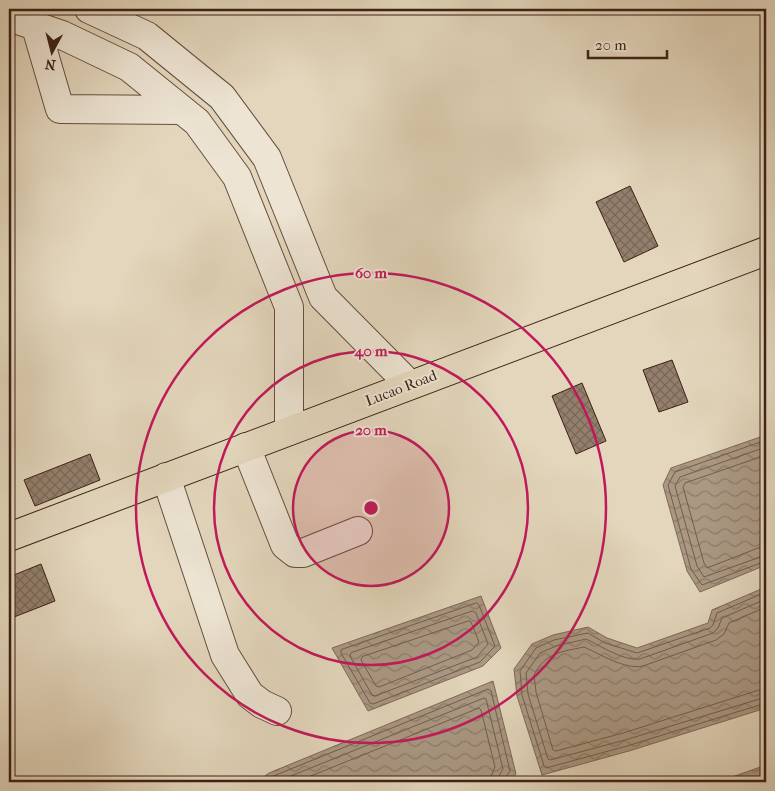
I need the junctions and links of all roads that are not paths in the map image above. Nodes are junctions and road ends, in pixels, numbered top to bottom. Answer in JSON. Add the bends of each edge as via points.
{"nodes":[{"id":1,"x":72,"y":9,"type":"edge"},
{"id":2,"x":89,"y":9,"type":"edge"},
{"id":3,"x":9,"y":18,"type":"edge"},
{"id":4,"x":36,"y":26,"type":"junction"},
{"id":5,"x":62,"y":35,"type":"junction"},
{"id":6,"x":182,"y":110,"type":"junction"},
{"id":7,"x":766,"y":250,"type":"edge"},
{"id":8,"x":323,"y":297,"type":"junction"},
{"id":9,"x":289,"y":307,"type":"junction"},
{"id":10,"x":410,"y":385,"type":"junction"},
{"id":11,"x":289,"y":431,"type":"junction"},
{"id":12,"x":246,"y":447,"type":"junction"},
{"id":13,"x":166,"y":477,"type":"junction"},
{"id":14,"x":358,"y":531,"type":"dead end"},
{"id":15,"x":9,"y":537,"type":"edge"},
{"id":16,"x":277,"y":711,"type":"dead end"}],
"edges":[{"from":1,"to":5,"type":"street"},
{"from":2,"to":8,"type":"street","via":[[147,36],[222,97],[267,158]]},
{"from":3,"to":4,"type":"street"},
{"from":4,"to":5,"type":"street"},
{"from":4,"to":6,"type":"street","via":[[60,110]]},
{"from":5,"to":6,"type":"street","via":[[129,67]]},
{"from":6,"to":9,"type":"street","via":[[197,122],[237,177]]},
{"from":7,"to":10,"type":"highway","name":"Lucao Road"},
{"from":8,"to":9,"type":"street"},
{"from":8,"to":10,"type":"street"},
{"from":9,"to":11,"type":"street"},
{"from":10,"to":11,"type":"highway","name":"Lucao Road"},
{"from":11,"to":12,"type":"highway","name":"Lucao Road"},
{"from":12,"to":13,"type":"highway","name":"Lucao Road"},
{"from":12,"to":14,"type":"street","via":[[285,546],[295,553],[303,553]]},
{"from":13,"to":15,"type":"highway","name":"Lucao Road"},
{"from":13,"to":16,"type":"street","via":[[225,655],[250,695]]}]}
